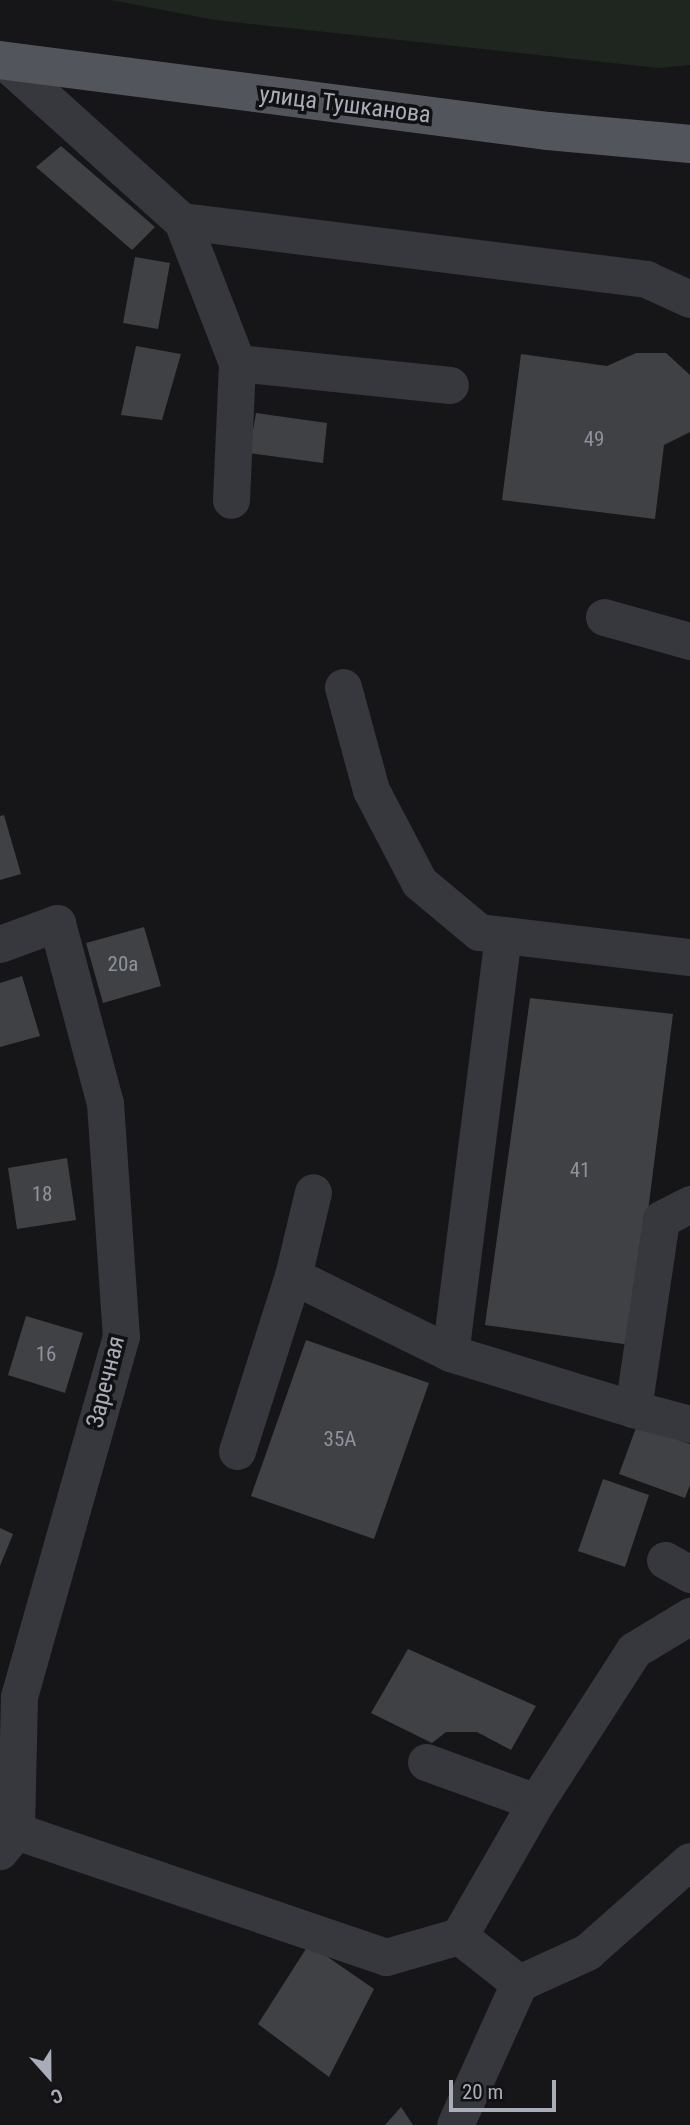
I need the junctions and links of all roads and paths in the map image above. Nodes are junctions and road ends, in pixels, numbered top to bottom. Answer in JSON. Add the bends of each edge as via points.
{"nodes":[{"id":1,"x":2,"y":61,"type":"edge"},
{"id":2,"x":690,"y":144,"type":"edge"},
{"id":3,"x":182,"y":221,"type":"junction"},
{"id":4,"x":690,"y":299,"type":"edge"},
{"id":5,"x":237,"y":363,"type":"junction"},
{"id":6,"x":450,"y":385,"type":"dead end"},
{"id":7,"x":231,"y":500,"type":"dead end"},
{"id":8,"x":604,"y":617,"type":"dead end"},
{"id":9,"x":690,"y":641,"type":"edge"},
{"id":10,"x":343,"y":687,"type":"dead end"},
{"id":11,"x":503,"y":935,"type":"junction"},
{"id":12,"x":0,"y":944,"type":"edge"},
{"id":13,"x":690,"y":957,"type":"edge"},
{"id":14,"x":313,"y":1192,"type":"dead end"},
{"id":15,"x":690,"y":1205,"type":"edge"},
{"id":16,"x":293,"y":1276,"type":"junction"},
{"id":17,"x":450,"y":1353,"type":"junction"},
{"id":18,"x":633,"y":1409,"type":"junction"},
{"id":19,"x":690,"y":1424,"type":"edge"},
{"id":20,"x":237,"y":1451,"type":"dead end"},
{"id":21,"x":690,"y":1616,"type":"edge"},
{"id":22,"x":426,"y":1762,"type":"dead end"},
{"id":23,"x":536,"y":1802,"type":"junction"},
{"id":24,"x":8,"y":1841,"type":"edge"},
{"id":25,"x":690,"y":1861,"type":"edge"},
{"id":26,"x":459,"y":1936,"type":"junction"},
{"id":27,"x":519,"y":1983,"type":"junction"},
{"id":28,"x":455,"y":2125,"type":"edge"}],
"edges":[{"from":1,"to":2,"type":"main road","name":"улица Тушканова","via":[[548,131]]},
{"from":1,"to":3,"type":"street"},
{"from":3,"to":4,"type":"street","via":[[646,279]]},
{"from":3,"to":5,"type":"street"},
{"from":5,"to":6,"type":"street"},
{"from":5,"to":7,"type":"street"},
{"from":8,"to":9,"type":"street"},
{"from":10,"to":11,"type":"street","via":[[371,790],[419,882],[479,932]]},
{"from":11,"to":13,"type":"street"},
{"from":11,"to":17,"type":"street"},
{"from":12,"to":24,"type":"street","name":"Заречная","via":[[57,923],[104,1102],[121,1336],[19,1697]]},
{"from":14,"to":16,"type":"street"},
{"from":15,"to":18,"type":"street","via":[[661,1219]]},
{"from":16,"to":17,"type":"street"},
{"from":16,"to":20,"type":"street"},
{"from":17,"to":18,"type":"street"},
{"from":18,"to":19,"type":"street"},
{"from":21,"to":23,"type":"street","via":[[634,1650]]},
{"from":22,"to":23,"type":"street"},
{"from":23,"to":26,"type":"street"},
{"from":24,"to":26,"type":"street","via":[[386,1957]]},
{"from":25,"to":27,"type":"street","via":[[587,1952]]},
{"from":26,"to":27,"type":"street"},
{"from":27,"to":28,"type":"street"}]}
